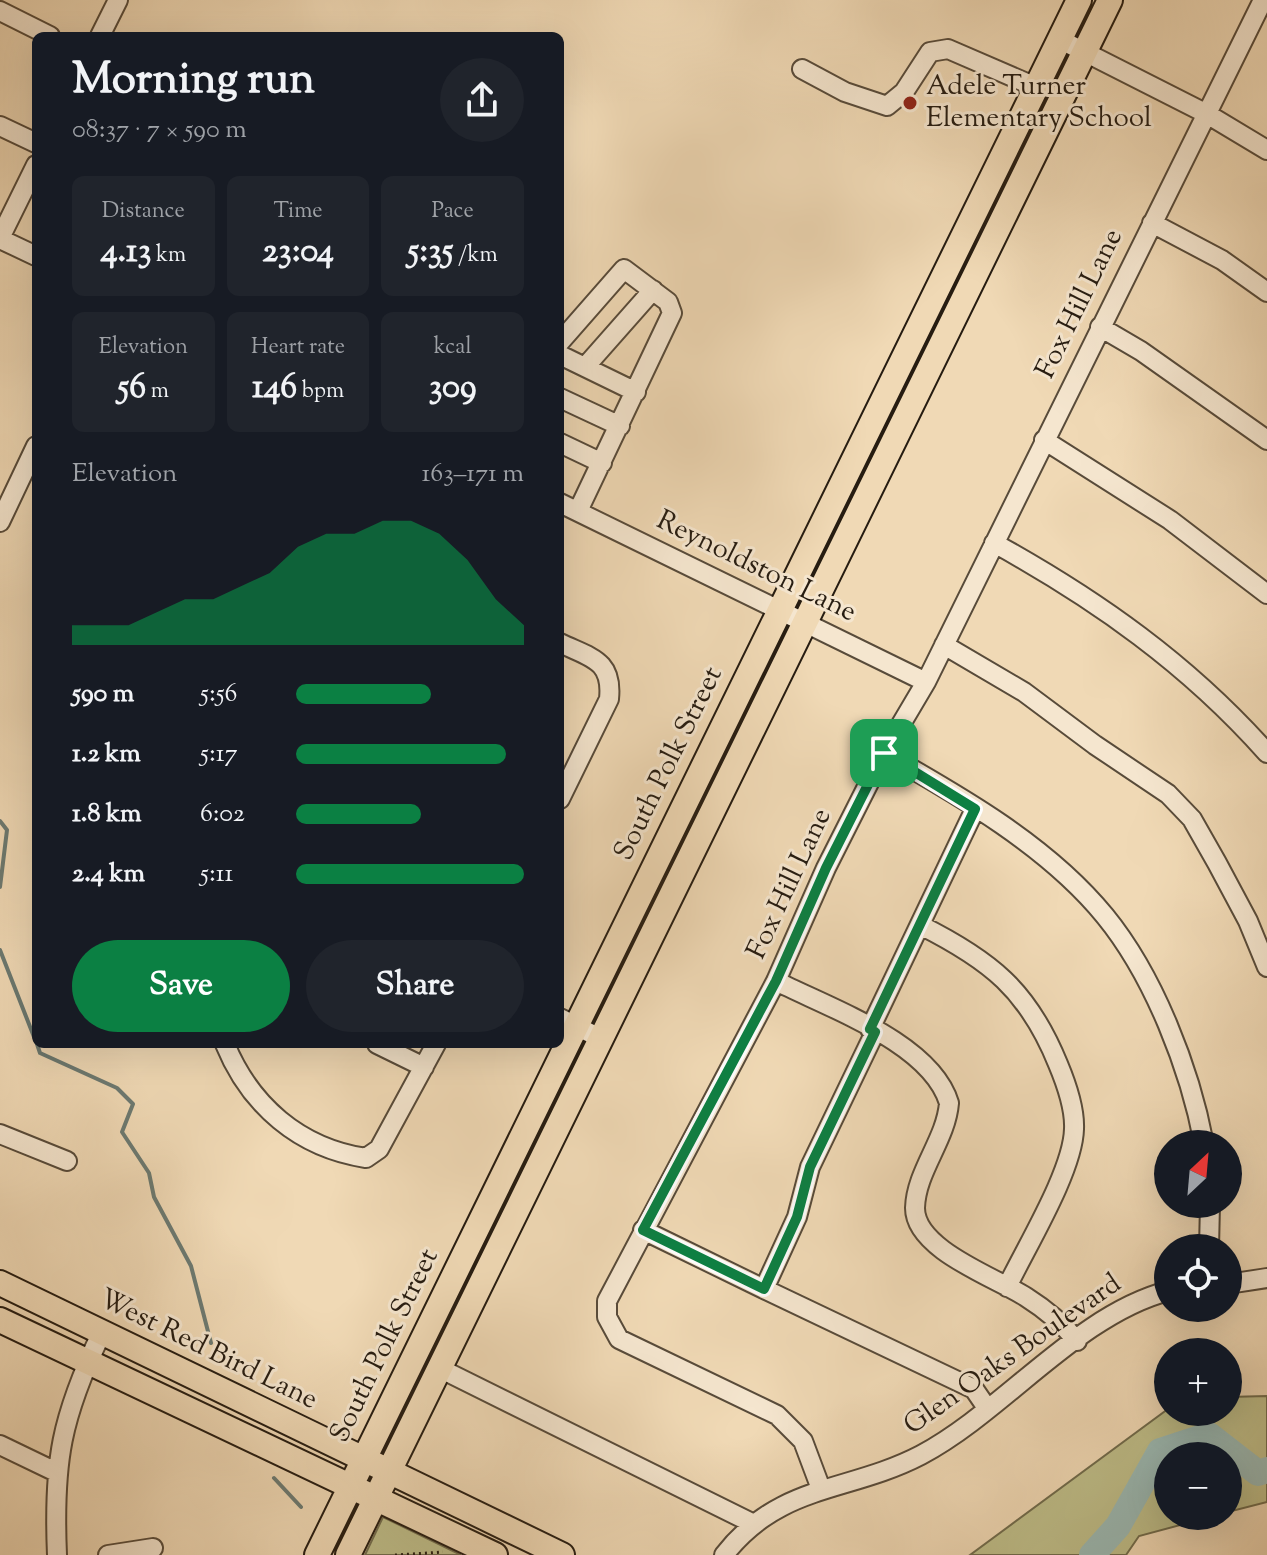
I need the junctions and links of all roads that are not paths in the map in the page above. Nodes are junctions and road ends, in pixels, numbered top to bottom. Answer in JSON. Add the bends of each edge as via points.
{"nodes":[{"id":1,"x":118,"y":0,"type":"edge"},
{"id":2,"x":1079,"y":0,"type":"edge"},
{"id":3,"x":1110,"y":0,"type":"edge"},
{"id":4,"x":0,"y":11,"type":"edge"},
{"id":5,"x":1262,"y":12,"type":"edge"},
{"id":6,"x":42,"y":32,"type":"edge"},
{"id":7,"x":102,"y":32,"type":"edge"},
{"id":8,"x":1059,"y":39,"type":"junction"},
{"id":9,"x":1084,"y":51,"type":"junction"},
{"id":10,"x":802,"y":69,"type":"dead end"},
{"id":11,"x":1036,"y":87,"type":"junction"},
{"id":12,"x":1207,"y":114,"type":"junction"},
{"id":13,"x":0,"y":126,"type":"edge"},
{"id":14,"x":32,"y":141,"type":"edge"},
{"id":15,"x":1267,"y":150,"type":"edge"},
{"id":16,"x":32,"y":173,"type":"edge"},
{"id":17,"x":1152,"y":223,"type":"junction"},
{"id":18,"x":0,"y":239,"type":"edge"},
{"id":19,"x":32,"y":254,"type":"edge"},
{"id":20,"x":653,"y":290,"type":"junction"},
{"id":21,"x":1267,"y":292,"type":"edge"},
{"id":22,"x":1100,"y":327,"type":"junction"},
{"id":23,"x":564,"y":337,"type":"edge"},
{"id":24,"x":564,"y":357,"type":"edge"},
{"id":25,"x":585,"y":367,"type":"junction"},
{"id":26,"x":636,"y":392,"type":"junction"},
{"id":27,"x":564,"y":400,"type":"edge"},
{"id":28,"x":620,"y":426,"type":"junction"},
{"id":29,"x":1044,"y":440,"type":"junction"},
{"id":30,"x":1267,"y":440,"type":"edge"},
{"id":31,"x":564,"y":445,"type":"edge"},
{"id":32,"x":32,"y":454,"type":"edge"},
{"id":33,"x":602,"y":463,"type":"junction"},
{"id":34,"x":564,"y":505,"type":"edge"},
{"id":35,"x":578,"y":511,"type":"junction"},
{"id":36,"x":0,"y":522,"type":"edge"},
{"id":37,"x":994,"y":543,"type":"junction"},
{"id":38,"x":1267,"y":594,"type":"edge"},
{"id":39,"x":779,"y":609,"type":"junction"},
{"id":40,"x":805,"y":621,"type":"junction"},
{"id":41,"x":564,"y":645,"type":"edge"},
{"id":42,"x":944,"y":645,"type":"junction"},
{"id":43,"x":926,"y":682,"type":"junction"},
{"id":44,"x":884,"y":753,"type":"junction"},
{"id":45,"x":1267,"y":753,"type":"edge"},
{"id":46,"x":568,"y":762,"type":"edge"},
{"id":47,"x":975,"y":809,"type":"junction"},
{"id":48,"x":920,"y":925,"type":"junction"},
{"id":49,"x":1267,"y":967,"type":"edge"},
{"id":50,"x":776,"y":981,"type":"junction"},
{"id":51,"x":567,"y":1022,"type":"edge"},
{"id":52,"x":872,"y":1030,"type":"junction"},
{"id":53,"x":600,"y":1038,"type":"junction"},
{"id":54,"x":227,"y":1048,"type":"edge"},
{"id":55,"x":385,"y":1048,"type":"edge"},
{"id":56,"x":434,"y":1048,"type":"edge"},
{"id":57,"x":555,"y":1048,"type":"edge"},
{"id":58,"x":424,"y":1067,"type":"junction"},
{"id":59,"x":1201,"y":1130,"type":"edge"},
{"id":60,"x":0,"y":1134,"type":"edge"},
{"id":61,"x":67,"y":1161,"type":"dead end"},
{"id":62,"x":643,"y":1230,"type":"junction"},
{"id":63,"x":1267,"y":1278,"type":"edge"},
{"id":64,"x":1242,"y":1282,"type":"edge"},
{"id":65,"x":0,"y":1283,"type":"edge"},
{"id":66,"x":1007,"y":1287,"type":"junction"},
{"id":67,"x":764,"y":1289,"type":"junction"},
{"id":68,"x":1154,"y":1296,"type":"edge"},
{"id":69,"x":0,"y":1320,"type":"edge"},
{"id":70,"x":102,"y":1332,"type":"junction"},
{"id":71,"x":1077,"y":1341,"type":"junction"},
{"id":72,"x":87,"y":1363,"type":"junction"},
{"id":73,"x":441,"y":1369,"type":"junction"},
{"id":74,"x":987,"y":1408,"type":"junction"},
{"id":75,"x":0,"y":1445,"type":"edge"},
{"id":76,"x":364,"y":1458,"type":"junction"},
{"id":77,"x":390,"y":1470,"type":"junction"},
{"id":78,"x":56,"y":1472,"type":"junction"},
{"id":79,"x":350,"y":1486,"type":"junction"},
{"id":80,"x":821,"y":1489,"type":"junction"},
{"id":81,"x":375,"y":1498,"type":"junction"},
{"id":82,"x":754,"y":1524,"type":"junction"},
{"id":83,"x":153,"y":1548,"type":"dead end"},
{"id":84,"x":57,"y":1555,"type":"edge"},
{"id":85,"x":108,"y":1555,"type":"edge"},
{"id":86,"x":317,"y":1555,"type":"edge"},
{"id":87,"x":348,"y":1555,"type":"edge"},
{"id":88,"x":495,"y":1555,"type":"edge"},
{"id":89,"x":562,"y":1555,"type":"edge"},
{"id":90,"x":724,"y":1555,"type":"edge"}],
"edges":[{"from":1,"to":7,"type":"street"},
{"from":2,"to":8,"type":"main road","name":"South Polk Street"},
{"from":3,"to":9,"type":"main road","name":"South Polk Street"},
{"from":4,"to":6,"type":"street"},
{"from":5,"to":12,"type":"street","name":"Fox Hill Lane"},
{"from":8,"to":9,"type":"street"},
{"from":8,"to":11,"type":"main road","name":"South Polk Street"},
{"from":9,"to":12,"type":"street"},
{"from":9,"to":40,"type":"main road","name":"South Polk Street"},
{"from":10,"to":11,"type":"street","via":[[887,106],[904,92],[930,52],[948,49]]},
{"from":11,"to":39,"type":"main road","name":"South Polk Street"},
{"from":12,"to":15,"type":"street"},
{"from":12,"to":17,"type":"street","name":"Fox Hill Lane"},
{"from":13,"to":14,"type":"street"},
{"from":16,"to":18,"type":"street"},
{"from":17,"to":21,"type":"street","via":[[1222,260]]},
{"from":17,"to":22,"type":"street","name":"Fox Hill Lane"},
{"from":18,"to":19,"type":"street"},
{"from":20,"to":23,"type":"street","via":[[624,269]]},
{"from":20,"to":25,"type":"street"},
{"from":20,"to":26,"type":"street","via":[[672,313]]},
{"from":22,"to":29,"type":"street","name":"Fox Hill Lane"},
{"from":22,"to":30,"type":"street"},
{"from":24,"to":25,"type":"street"},
{"from":25,"to":26,"type":"street"},
{"from":26,"to":28,"type":"street"},
{"from":27,"to":28,"type":"street"},
{"from":28,"to":33,"type":"street"},
{"from":29,"to":37,"type":"street","name":"Fox Hill Lane"},
{"from":29,"to":38,"type":"street","via":[[1170,520]]},
{"from":31,"to":33,"type":"street"},
{"from":32,"to":36,"type":"street"},
{"from":33,"to":35,"type":"street"},
{"from":34,"to":35,"type":"street","name":"Reynoldston Lane"},
{"from":35,"to":39,"type":"street","name":"Reynoldston Lane"},
{"from":37,"to":42,"type":"street","name":"Fox Hill Lane"},
{"from":37,"to":45,"type":"street","via":[[1158,646],[1231,712]]},
{"from":39,"to":40,"type":"street","name":"Reynoldston Lane"},
{"from":39,"to":51,"type":"main road","name":"South Polk Street"},
{"from":40,"to":43,"type":"street","name":"Reynoldston Lane"},
{"from":40,"to":53,"type":"main road","name":"South Polk Street"},
{"from":41,"to":46,"type":"street","via":[[607,669],[611,681],[609,699]]},
{"from":42,"to":43,"type":"street","name":"Fox Hill Lane"},
{"from":42,"to":49,"type":"street","via":[[1024,692],[1168,794],[1192,819]]},
{"from":43,"to":44,"type":"street","name":"Fox Hill Lane"},
{"from":44,"to":47,"type":"street"},
{"from":44,"to":50,"type":"street","name":"Fox Hill Lane"},
{"from":47,"to":48,"type":"street"},
{"from":47,"to":59,"type":"street","via":[[1067,878],[1105,915],[1171,1036]]},
{"from":48,"to":52,"type":"street"},
{"from":48,"to":66,"type":"street","via":[[986,961],[1013,986],[1053,1052],[1072,1110],[1069,1157]]},
{"from":50,"to":52,"type":"street"},
{"from":50,"to":62,"type":"street","name":"Fox Hill Lane"},
{"from":51,"to":53,"type":"street"},
{"from":52,"to":66,"type":"street","via":[[923,1061],[949,1103],[917,1196],[922,1229],[957,1259]]},
{"from":52,"to":67,"type":"street","via":[[810,1167],[797,1217]]},
{"from":53,"to":73,"type":"main road","name":"South Polk Street"},
{"from":54,"to":58,"type":"street","via":[[259,1104],[299,1133],[346,1155],[366,1158],[379,1149]]},
{"from":55,"to":58,"type":"street"},
{"from":56,"to":58,"type":"street"},
{"from":57,"to":76,"type":"main road","name":"South Polk Street"},
{"from":60,"to":61,"type":"street"},
{"from":62,"to":67,"type":"street"},
{"from":62,"to":80,"type":"street","name":"Fox Hill Lane","via":[[607,1301],[610,1327],[630,1346],[777,1415],[803,1441]]},
{"from":63,"to":64,"type":"street"},
{"from":65,"to":70,"type":"main road","name":"West Red Bird Lane"},
{"from":66,"to":71,"type":"street","via":[[1035,1303]]},
{"from":67,"to":74,"type":"street","via":[[974,1389]]},
{"from":68,"to":71,"type":"street","name":"Glen Oaks Boulevard","via":[[1121,1309]]},
{"from":69,"to":72,"type":"main road"},
{"from":70,"to":72,"type":"street"},
{"from":70,"to":76,"type":"main road","name":"West Red Bird Lane"},
{"from":71,"to":74,"type":"street","name":"Glen Oaks Boulevard"},
{"from":72,"to":78,"type":"street","via":[[68,1409]]},
{"from":72,"to":79,"type":"main road"},
{"from":73,"to":77,"type":"main road","name":"South Polk Street"},
{"from":73,"to":82,"type":"street"},
{"from":74,"to":80,"type":"street","name":"Glen Oaks Boulevard","via":[[922,1454]]},
{"from":75,"to":78,"type":"street"},
{"from":76,"to":77,"type":"main road","name":"West Red Bird Lane"},
{"from":76,"to":79,"type":"main road","name":"South Polk Street"},
{"from":77,"to":81,"type":"main road","name":"South Polk Street"},
{"from":77,"to":89,"type":"main road","name":"West Red Bird Lane"},
{"from":78,"to":84,"type":"street"},
{"from":79,"to":81,"type":"main road"},
{"from":79,"to":86,"type":"main road","name":"South Polk Street"},
{"from":80,"to":82,"type":"street","name":"Glen Oaks Boulevard","via":[[783,1503]]},
{"from":81,"to":87,"type":"main road","name":"South Polk Street"},
{"from":81,"to":88,"type":"main road"},
{"from":82,"to":90,"type":"street","name":"Glen Oaks Boulevard"},
{"from":83,"to":85,"type":"street"}]}
